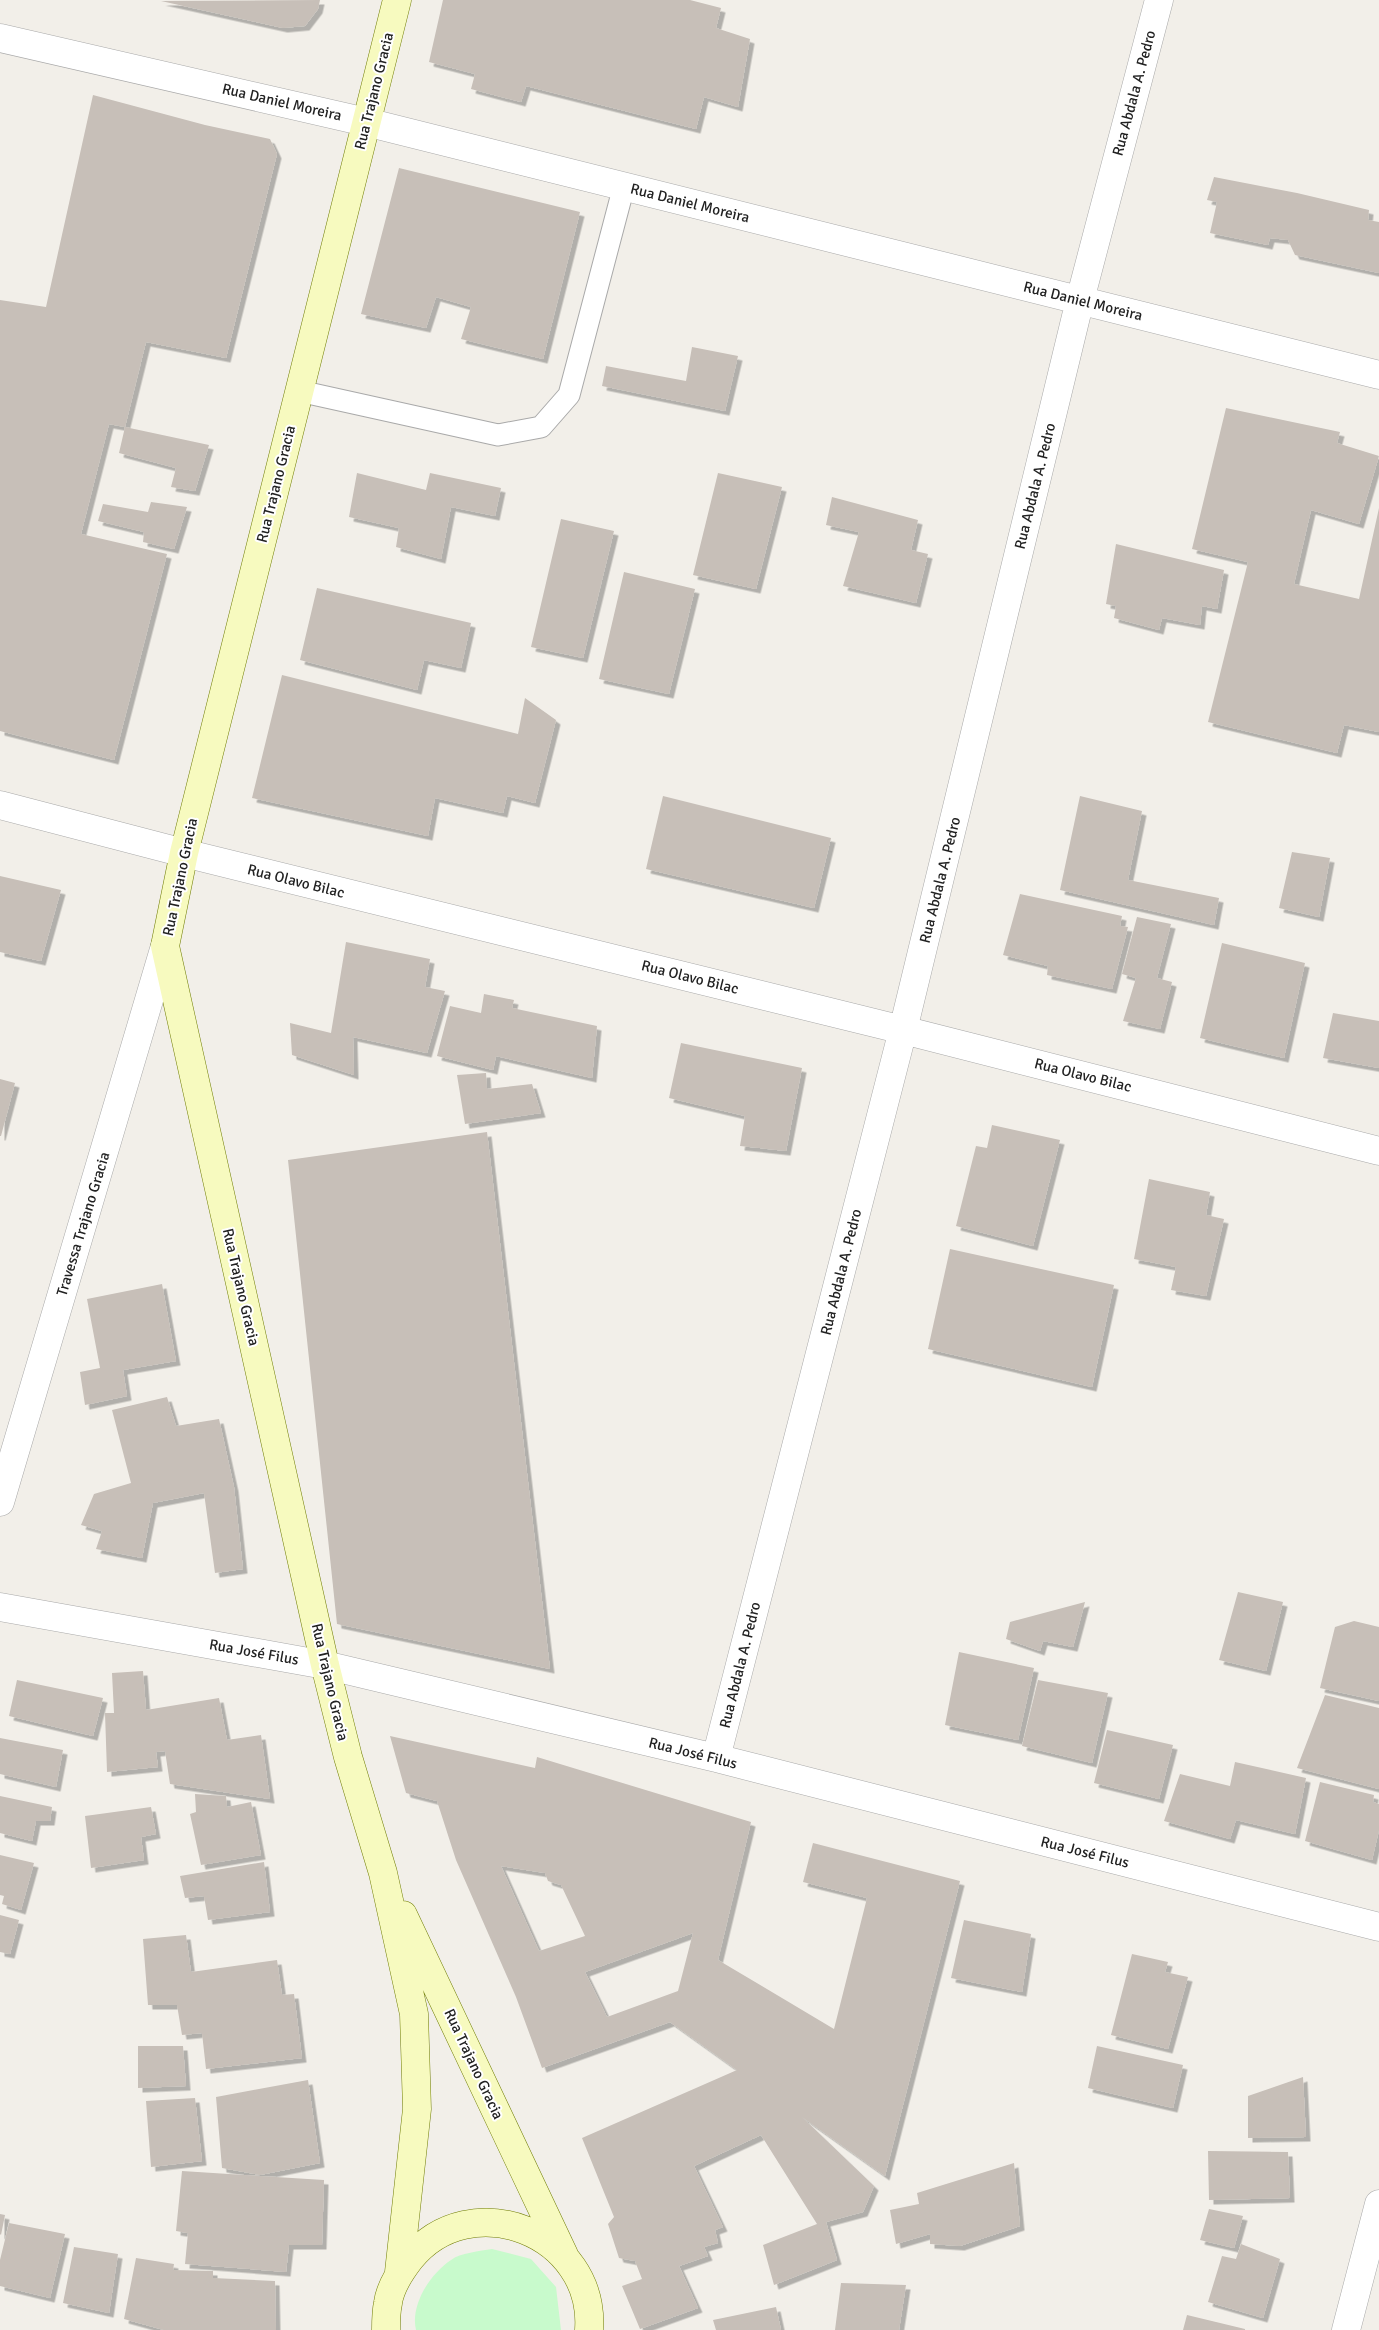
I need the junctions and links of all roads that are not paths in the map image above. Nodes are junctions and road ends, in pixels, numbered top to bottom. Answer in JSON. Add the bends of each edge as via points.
{"nodes":[{"id":1,"x":397,"y":0,"type":"edge"},
{"id":2,"x":1159,"y":0,"type":"edge"},
{"id":3,"x":0,"y":38,"type":"edge"},
{"id":4,"x":366,"y":122,"type":"junction"},
{"id":5,"x":624,"y":186,"type":"junction"},
{"id":6,"x":1080,"y":300,"type":"junction"},
{"id":7,"x":1379,"y":375,"type":"edge"},
{"id":8,"x":298,"y":391,"type":"junction"},
{"id":9,"x":0,"y":805,"type":"edge"},
{"id":10,"x":184,"y":853,"type":"junction"},
{"id":11,"x":165,"y":946,"type":"junction"},
{"id":12,"x":903,"y":1030,"type":"junction"},
{"id":13,"x":1379,"y":1151,"type":"edge"},
{"id":14,"x":0,"y":1502,"type":"edge"},
{"id":15,"x":0,"y":1607,"type":"edge"},
{"id":16,"x":325,"y":1665,"type":"junction"},
{"id":17,"x":716,"y":1758,"type":"junction"},
{"id":18,"x":383,"y":1873,"type":"junction"},
{"id":19,"x":1379,"y":1926,"type":"edge"},
{"id":20,"x":1379,"y":2204,"type":"edge"},
{"id":21,"x":564,"y":2255,"type":"junction"},
{"id":22,"x":399,"y":2272,"type":"junction"},
{"id":23,"x":388,"y":2302,"type":"junction"},
{"id":24,"x":373,"y":2330,"type":"edge"},
{"id":25,"x":386,"y":2330,"type":"edge"},
{"id":26,"x":589,"y":2330,"type":"edge"},
{"id":27,"x":1346,"y":2330,"type":"edge"}],
"edges":[{"from":1,"to":4,"type":"main road","name":"Rua Trajano Gracia"},
{"from":2,"to":6,"type":"street","name":"Rua Abdala A. Pedro"},
{"from":3,"to":4,"type":"street","name":"Rua Daniel Moreira"},
{"from":4,"to":5,"type":"street","name":"Rua Daniel Moreira"},
{"from":4,"to":8,"type":"main road","name":"Rua Trajano Gracia"},
{"from":5,"to":6,"type":"street","name":"Rua Daniel Moreira"},
{"from":5,"to":8,"type":"lane","via":[[569,395],[542,427],[498,435]]},
{"from":6,"to":7,"type":"street","name":"Rua Daniel Moreira"},
{"from":6,"to":12,"type":"street","name":"Rua Abdala A. Pedro"},
{"from":8,"to":10,"type":"main road","name":"Rua Trajano Gracia"},
{"from":9,"to":10,"type":"street","name":"Rua Olavo Bilac"},
{"from":10,"to":11,"type":"main road","name":"Rua Trajano Gracia"},
{"from":10,"to":12,"type":"street","name":"Rua Olavo Bilac"},
{"from":11,"to":14,"type":"street","name":"Travessa Trajano Gracia"},
{"from":11,"to":16,"type":"main road","name":"Rua Trajano Gracia"},
{"from":12,"to":13,"type":"street","name":"Rua Olavo Bilac"},
{"from":12,"to":17,"type":"street","name":"Rua Abdala A. Pedro"},
{"from":15,"to":16,"type":"street","name":"Rua José Filus"},
{"from":16,"to":17,"type":"street","name":"Rua José Filus"},
{"from":16,"to":18,"type":"main road","name":"Rua Trajano Gracia","via":[[348,1757]]},
{"from":17,"to":19,"type":"street","name":"Rua José Filus"},
{"from":18,"to":21,"type":"main road","name":"Rua Trajano Gracia"},
{"from":18,"to":22,"type":"main road","name":"Rua Trajano Gracia","via":[[414,2014],[417,2109]]},
{"from":20,"to":27,"type":"street"},
{"from":21,"to":22,"type":"main road","via":[[539,2235],[509,2224],[478,2222],[446,2230],[419,2247]]},
{"from":21,"to":26,"type":"main road","via":[[582,2283],[590,2314]]},
{"from":22,"to":23,"type":"main road"},
{"from":23,"to":24,"type":"main road"},
{"from":23,"to":25,"type":"main road"}]}
